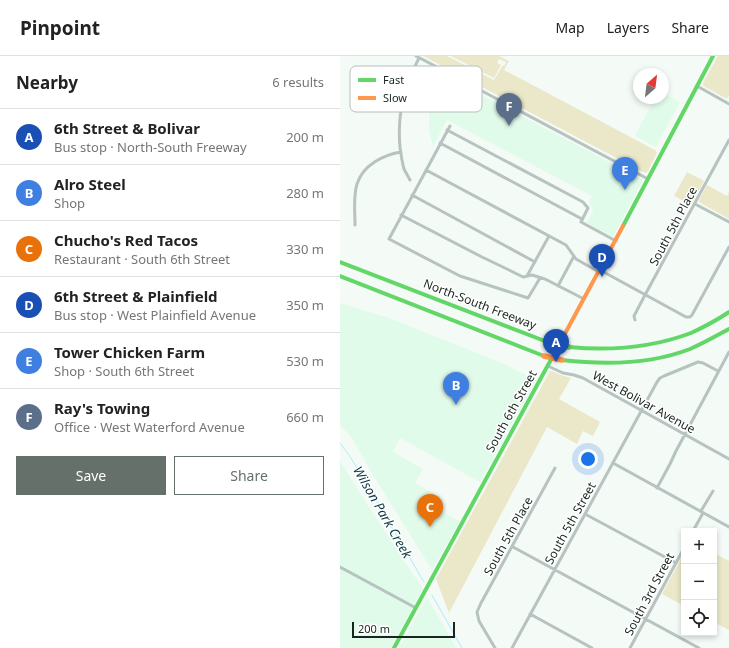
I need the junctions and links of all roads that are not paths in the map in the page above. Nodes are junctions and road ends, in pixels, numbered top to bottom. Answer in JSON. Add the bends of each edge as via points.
{"nodes":[{"id":1,"x":713,"y":56,"type":"edge"},
{"id":2,"x":417,"y":57,"type":"edge"},
{"id":3,"x":434,"y":66,"type":"edge"},
{"id":4,"x":697,"y":86,"type":"junction"},
{"id":5,"x":482,"y":91,"type":"edge"},
{"id":6,"x":729,"y":104,"type":"edge"},
{"id":7,"x":400,"y":112,"type":"edge"},
{"id":8,"x":450,"y":126,"type":"dead end"},
{"id":9,"x":447,"y":130,"type":"junction"},
{"id":10,"x":729,"y":140,"type":"edge"},
{"id":11,"x":440,"y":143,"type":"junction"},
{"id":12,"x":401,"y":152,"type":"junction"},
{"id":13,"x":426,"y":170,"type":"junction"},
{"id":14,"x":648,"y":179,"type":"junction"},
{"id":15,"x":410,"y":180,"type":"dead end"},
{"id":16,"x":412,"y":195,"type":"junction"},
{"id":17,"x":695,"y":204,"type":"junction"},
{"id":18,"x":401,"y":215,"type":"junction"},
{"id":19,"x":582,"y":219,"type":"junction"},
{"id":20,"x":729,"y":222,"type":"edge"},
{"id":21,"x":355,"y":225,"type":"dead end"},
{"id":22,"x":549,"y":236,"type":"junction"},
{"id":23,"x":616,"y":241,"type":"junction"},
{"id":24,"x":729,"y":247,"type":"edge"},
{"id":25,"x":574,"y":256,"type":"junction"},
{"id":26,"x":340,"y":262,"type":"edge"},
{"id":27,"x":535,"y":262,"type":"junction"},
{"id":28,"x":600,"y":271,"type":"junction"},
{"id":29,"x":340,"y":276,"type":"edge"},
{"id":30,"x":527,"y":276,"type":"junction"},
{"id":31,"x":540,"y":278,"type":"junction"},
{"id":32,"x":558,"y":286,"type":"junction"},
{"id":33,"x":645,"y":295,"type":"junction"},
{"id":34,"x":584,"y":299,"type":"junction"},
{"id":35,"x":729,"y":312,"type":"edge"},
{"id":36,"x":635,"y":320,"type":"dead end"},
{"id":37,"x":729,"y":329,"type":"edge"},
{"id":38,"x":729,"y":352,"type":"edge"},
{"id":39,"x":548,"y":366,"type":"junction"},
{"id":40,"x":718,"y":371,"type":"junction"},
{"id":41,"x":641,"y":410,"type":"junction"},
{"id":42,"x":685,"y":435,"type":"junction"},
{"id":43,"x":729,"y":459,"type":"edge"},
{"id":44,"x":613,"y":463,"type":"junction"},
{"id":45,"x":555,"y":468,"type":"dead end"},
{"id":46,"x":657,"y":488,"type":"junction"},
{"id":47,"x":713,"y":491,"type":"dead end"},
{"id":48,"x":702,"y":512,"type":"junction"},
{"id":49,"x":585,"y":514,"type":"junction"},
{"id":50,"x":729,"y":527,"type":"edge"},
{"id":51,"x":694,"y":528,"type":"edge"},
{"id":52,"x":513,"y":547,"type":"junction"},
{"id":53,"x":681,"y":554,"type":"edge"},
{"id":54,"x":676,"y":563,"type":"junction"},
{"id":55,"x":340,"y":567,"type":"edge"},
{"id":56,"x":555,"y":569,"type":"junction"},
{"id":57,"x":416,"y":608,"type":"junction"},
{"id":58,"x":530,"y":614,"type":"junction"},
{"id":59,"x":646,"y":618,"type":"junction"},
{"id":60,"x":394,"y":648,"type":"edge"},
{"id":61,"x":495,"y":648,"type":"edge"},
{"id":62,"x":512,"y":648,"type":"edge"},
{"id":63,"x":592,"y":648,"type":"edge"},
{"id":64,"x":630,"y":648,"type":"edge"},
{"id":65,"x":699,"y":648,"type":"edge"}],
"edges":[{"from":1,"to":4,"type":"main road","name":"South 6th Street"},
{"from":2,"to":3,"type":"street"},
{"from":4,"to":6,"type":"street"},
{"from":4,"to":14,"type":"main road","name":"South 6th Street"},
{"from":5,"to":14,"type":"street"},
{"from":7,"to":12,"type":"street"},
{"from":8,"to":9,"type":"street"},
{"from":9,"to":11,"type":"street"},
{"from":9,"to":19,"type":"street","via":[[583,202],[588,208]]},
{"from":10,"to":17,"type":"street","name":"South 5th Place"},
{"from":11,"to":13,"type":"street"},
{"from":11,"to":19,"type":"street"},
{"from":12,"to":15,"type":"street","via":[[404,168]]},
{"from":12,"to":21,"type":"street","via":[[382,157],[363,173],[357,183]]},
{"from":13,"to":16,"type":"street"},
{"from":13,"to":22,"type":"street"},
{"from":14,"to":23,"type":"main road","name":"South 6th Street"},
{"from":16,"to":18,"type":"street"},
{"from":16,"to":27,"type":"street"},
{"from":17,"to":20,"type":"street"},
{"from":17,"to":33,"type":"street","name":"South 5th Place"},
{"from":18,"to":30,"type":"street","via":[[523,277]]},
{"from":18,"to":31,"type":"street","via":[[389,239],[460,276],[528,298]]},
{"from":19,"to":23,"type":"street","via":[[581,222]]},
{"from":22,"to":25,"type":"street","via":[[566,245]]},
{"from":22,"to":27,"type":"street"},
{"from":23,"to":28,"type":"main road","name":"South 6th Street"},
{"from":24,"to":33,"type":"street","via":[[690,317]]},
{"from":25,"to":28,"type":"street"},
{"from":25,"to":32,"type":"street"},
{"from":26,"to":35,"type":"main road","name":"North-South Freeway","bridge":true,"via":[[550,343],[569,347],[595,350],[652,345],[695,331]]},
{"from":27,"to":30,"type":"street"},
{"from":28,"to":33,"type":"street"},
{"from":28,"to":34,"type":"main road","name":"South 6th Street"},
{"from":29,"to":37,"type":"main road","name":"North-South Freeway","bridge":true,"via":[[544,356],[589,364],[628,363],[672,356]]},
{"from":30,"to":31,"type":"street"},
{"from":31,"to":32,"type":"street"},
{"from":32,"to":34,"type":"street"},
{"from":33,"to":36,"type":"street","name":"South 5th Place","via":[[634,316]]},
{"from":34,"to":39,"type":"main road","name":"South 6th Street"},
{"from":38,"to":40,"type":"street"},
{"from":39,"to":41,"type":"street","name":"West Bolivar Avenue","via":[[583,378]]},
{"from":39,"to":57,"type":"main road","name":"South 6th Street"},
{"from":40,"to":41,"type":"street","name":"South 5th Street","via":[[698,362],[660,378]]},
{"from":40,"to":42,"type":"street"},
{"from":41,"to":42,"type":"street","name":"West Bolivar Avenue"},
{"from":41,"to":44,"type":"street","name":"South 5th Street"},
{"from":42,"to":43,"type":"street","name":"West Bolivar Avenue"},
{"from":42,"to":46,"type":"street"},
{"from":44,"to":46,"type":"street"},
{"from":44,"to":49,"type":"street","name":"South 5th Street"},
{"from":45,"to":52,"type":"street","name":"South 5th Place"},
{"from":46,"to":48,"type":"street"},
{"from":47,"to":48,"type":"street"},
{"from":48,"to":50,"type":"street"},
{"from":48,"to":51,"type":"street"},
{"from":49,"to":54,"type":"street"},
{"from":49,"to":56,"type":"street","name":"South 5th Street"},
{"from":52,"to":56,"type":"street"},
{"from":52,"to":61,"type":"street","name":"South 5th Place","via":[[478,612],[479,621]]},
{"from":53,"to":54,"type":"street","name":"South 3rd Street"},
{"from":54,"to":59,"type":"street","name":"South 3rd Street"},
{"from":55,"to":57,"type":"street"},
{"from":56,"to":58,"type":"street","name":"South 5th Street"},
{"from":56,"to":59,"type":"street"},
{"from":57,"to":60,"type":"main road","name":"South 6th Street"},
{"from":58,"to":62,"type":"street","name":"South 5th Street"},
{"from":58,"to":63,"type":"street"},
{"from":59,"to":64,"type":"street","name":"South 3rd Street"},
{"from":59,"to":65,"type":"street"}]}
